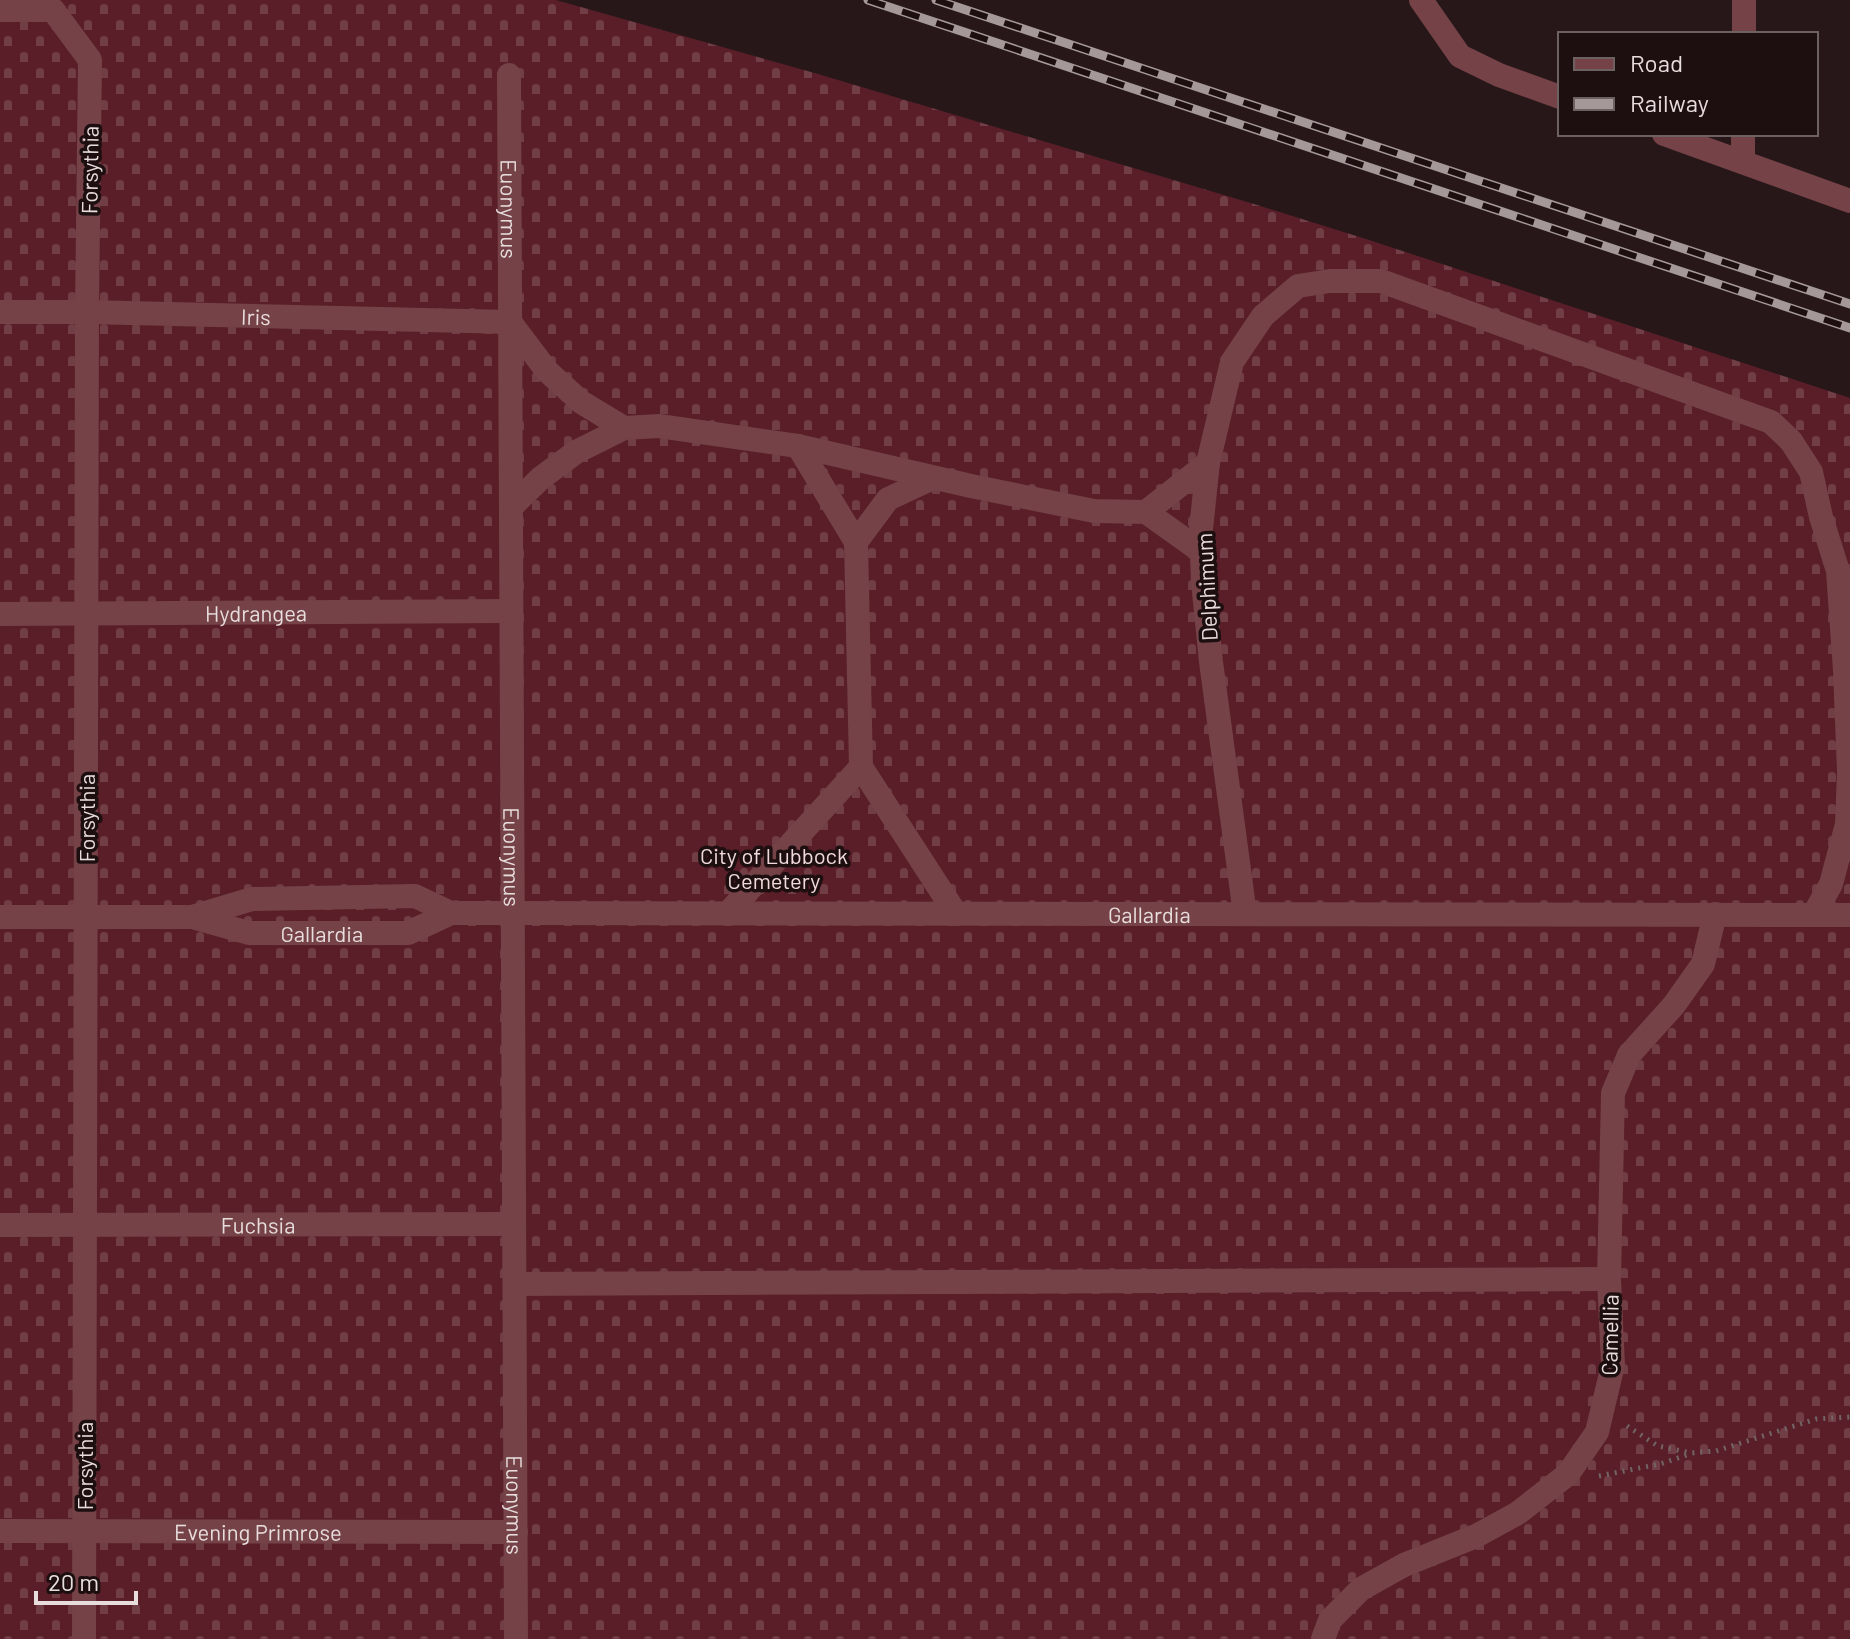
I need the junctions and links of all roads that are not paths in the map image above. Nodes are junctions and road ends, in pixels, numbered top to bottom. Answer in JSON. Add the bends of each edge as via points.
{"nodes":[{"id":1,"x":1421,"y":0,"type":"edge"},
{"id":2,"x":1744,"y":0,"type":"edge"},
{"id":3,"x":0,"y":10,"type":"edge"},
{"id":4,"x":1744,"y":32,"type":"edge"},
{"id":5,"x":509,"y":75,"type":"dead end"},
{"id":6,"x":1558,"y":96,"type":"edge"},
{"id":7,"x":1670,"y":136,"type":"edge"},
{"id":8,"x":1743,"y":136,"type":"edge"},
{"id":9,"x":1743,"y":162,"type":"junction"},
{"id":10,"x":1850,"y":201,"type":"edge"},
{"id":11,"x":0,"y":312,"type":"edge"},
{"id":12,"x":87,"y":312,"type":"junction"},
{"id":13,"x":510,"y":322,"type":"junction"},
{"id":14,"x":624,"y":428,"type":"junction"},
{"id":15,"x":798,"y":446,"type":"junction"},
{"id":16,"x":1208,"y":463,"type":"junction"},
{"id":17,"x":933,"y":478,"type":"junction"},
{"id":18,"x":511,"y":507,"type":"junction"},
{"id":19,"x":1146,"y":512,"type":"junction"},
{"id":20,"x":856,"y":542,"type":"junction"},
{"id":21,"x":1202,"y":552,"type":"junction"},
{"id":22,"x":1844,"y":570,"type":"edge"},
{"id":23,"x":511,"y":611,"type":"junction"},
{"id":24,"x":86,"y":613,"type":"junction"},
{"id":25,"x":0,"y":614,"type":"edge"},
{"id":26,"x":861,"y":767,"type":"junction"},
{"id":27,"x":1849,"y":792,"type":"edge"},
{"id":28,"x":451,"y":913,"type":"junction"},
{"id":29,"x":513,"y":913,"type":"junction"},
{"id":30,"x":728,"y":913,"type":"junction"},
{"id":31,"x":956,"y":914,"type":"junction"},
{"id":32,"x":1245,"y":914,"type":"junction"},
{"id":33,"x":1715,"y":914,"type":"junction"},
{"id":34,"x":1814,"y":914,"type":"junction"},
{"id":35,"x":1850,"y":915,"type":"edge"},
{"id":36,"x":0,"y":917,"type":"edge"},
{"id":37,"x":85,"y":917,"type":"junction"},
{"id":38,"x":192,"y":917,"type":"junction"},
{"id":39,"x":514,"y":1224,"type":"junction"},
{"id":40,"x":0,"y":1225,"type":"edge"},
{"id":41,"x":85,"y":1225,"type":"junction"},
{"id":42,"x":1609,"y":1279,"type":"junction"},
{"id":43,"x":515,"y":1284,"type":"junction"},
{"id":44,"x":0,"y":1531,"type":"edge"},
{"id":45,"x":84,"y":1532,"type":"junction"},
{"id":46,"x":516,"y":1532,"type":"junction"},
{"id":47,"x":84,"y":1639,"type":"edge"},
{"id":48,"x":516,"y":1639,"type":"edge"},
{"id":49,"x":1323,"y":1639,"type":"edge"}],
"edges":[{"from":1,"to":6,"type":"street","via":[[1460,56]]},
{"from":2,"to":4,"type":"street"},
{"from":3,"to":12,"type":"street","name":"Forsythia","via":[[53,10],[90,60]]},
{"from":5,"to":13,"type":"street","name":"Euonymus"},
{"from":7,"to":9,"type":"street"},
{"from":8,"to":9,"type":"street"},
{"from":9,"to":10,"type":"street"},
{"from":11,"to":12,"type":"street","name":"Iris"},
{"from":12,"to":13,"type":"street","name":"Iris"},
{"from":12,"to":24,"type":"street","name":"Forsythia"},
{"from":13,"to":14,"type":"street","via":[[547,371],[581,402]]},
{"from":13,"to":18,"type":"street","name":"Euonymus"},
{"from":14,"to":15,"type":"street","via":[[659,426]]},
{"from":14,"to":18,"type":"street","via":[[576,452]]},
{"from":15,"to":17,"type":"street"},
{"from":15,"to":20,"type":"street"},
{"from":16,"to":19,"type":"street"},
{"from":16,"to":21,"type":"street","name":"Delphimum"},
{"from":16,"to":22,"type":"street","name":"Delphimum","via":[[1232,362],[1263,316],[1298,286],[1381,281],[1771,422],[1811,472],[1821,517]]},
{"from":17,"to":19,"type":"street","via":[[1094,511]]},
{"from":17,"to":20,"type":"street","via":[[888,499]]},
{"from":18,"to":23,"type":"street","name":"Euonymus"},
{"from":19,"to":21,"type":"street"},
{"from":20,"to":26,"type":"street"},
{"from":21,"to":32,"type":"street","name":"Delphimum","via":[[1211,662]]},
{"from":22,"to":27,"type":"street"},
{"from":23,"to":24,"type":"street","name":"Hydrangea"},
{"from":23,"to":29,"type":"street","name":"Euonymus"},
{"from":24,"to":25,"type":"street","name":"Hydrangea"},
{"from":24,"to":37,"type":"street","name":"Forsythia"},
{"from":26,"to":30,"type":"street"},
{"from":26,"to":31,"type":"street"},
{"from":27,"to":34,"type":"street","via":[[1847,824],[1831,884]]},
{"from":28,"to":29,"type":"street","name":"Gallardia"},
{"from":28,"to":38,"type":"street","name":"Gallardia","via":[[415,896],[400,896],[252,899]]},
{"from":28,"to":38,"type":"street","name":"Gallardia","via":[[408,933],[249,933]]},
{"from":29,"to":30,"type":"street","name":"Gallardia"},
{"from":29,"to":39,"type":"street","name":"Euonymus"},
{"from":30,"to":31,"type":"street","name":"Gallardia"},
{"from":31,"to":32,"type":"street","name":"Gallardia"},
{"from":32,"to":33,"type":"street","name":"Gallardia"},
{"from":33,"to":34,"type":"street","name":"Gallardia"},
{"from":33,"to":42,"type":"street","name":"Camellia","via":[[1703,964],[1629,1055],[1613,1093]]},
{"from":34,"to":35,"type":"street","name":"Gallardia"},
{"from":36,"to":37,"type":"street","name":"Gallardia"},
{"from":37,"to":38,"type":"street","name":"Gallardia"},
{"from":37,"to":41,"type":"street","name":"Forsythia"},
{"from":39,"to":41,"type":"street","name":"Fuchsia"},
{"from":39,"to":43,"type":"street","name":"Euonymus"},
{"from":40,"to":41,"type":"street","name":"Fuchsia"},
{"from":41,"to":45,"type":"street","name":"Forsythia"},
{"from":42,"to":43,"type":"street"},
{"from":42,"to":49,"type":"street","name":"Camellia","via":[[1613,1365],[1597,1432],[1568,1474],[1518,1513],[1361,1589],[1330,1620]]},
{"from":43,"to":46,"type":"street","name":"Euonymus"},
{"from":44,"to":45,"type":"street","name":"Evening Primrose"},
{"from":45,"to":46,"type":"street","name":"Evening Primrose"},
{"from":45,"to":47,"type":"street","name":"Forsythia"},
{"from":46,"to":48,"type":"street","name":"Euonymus"}]}
